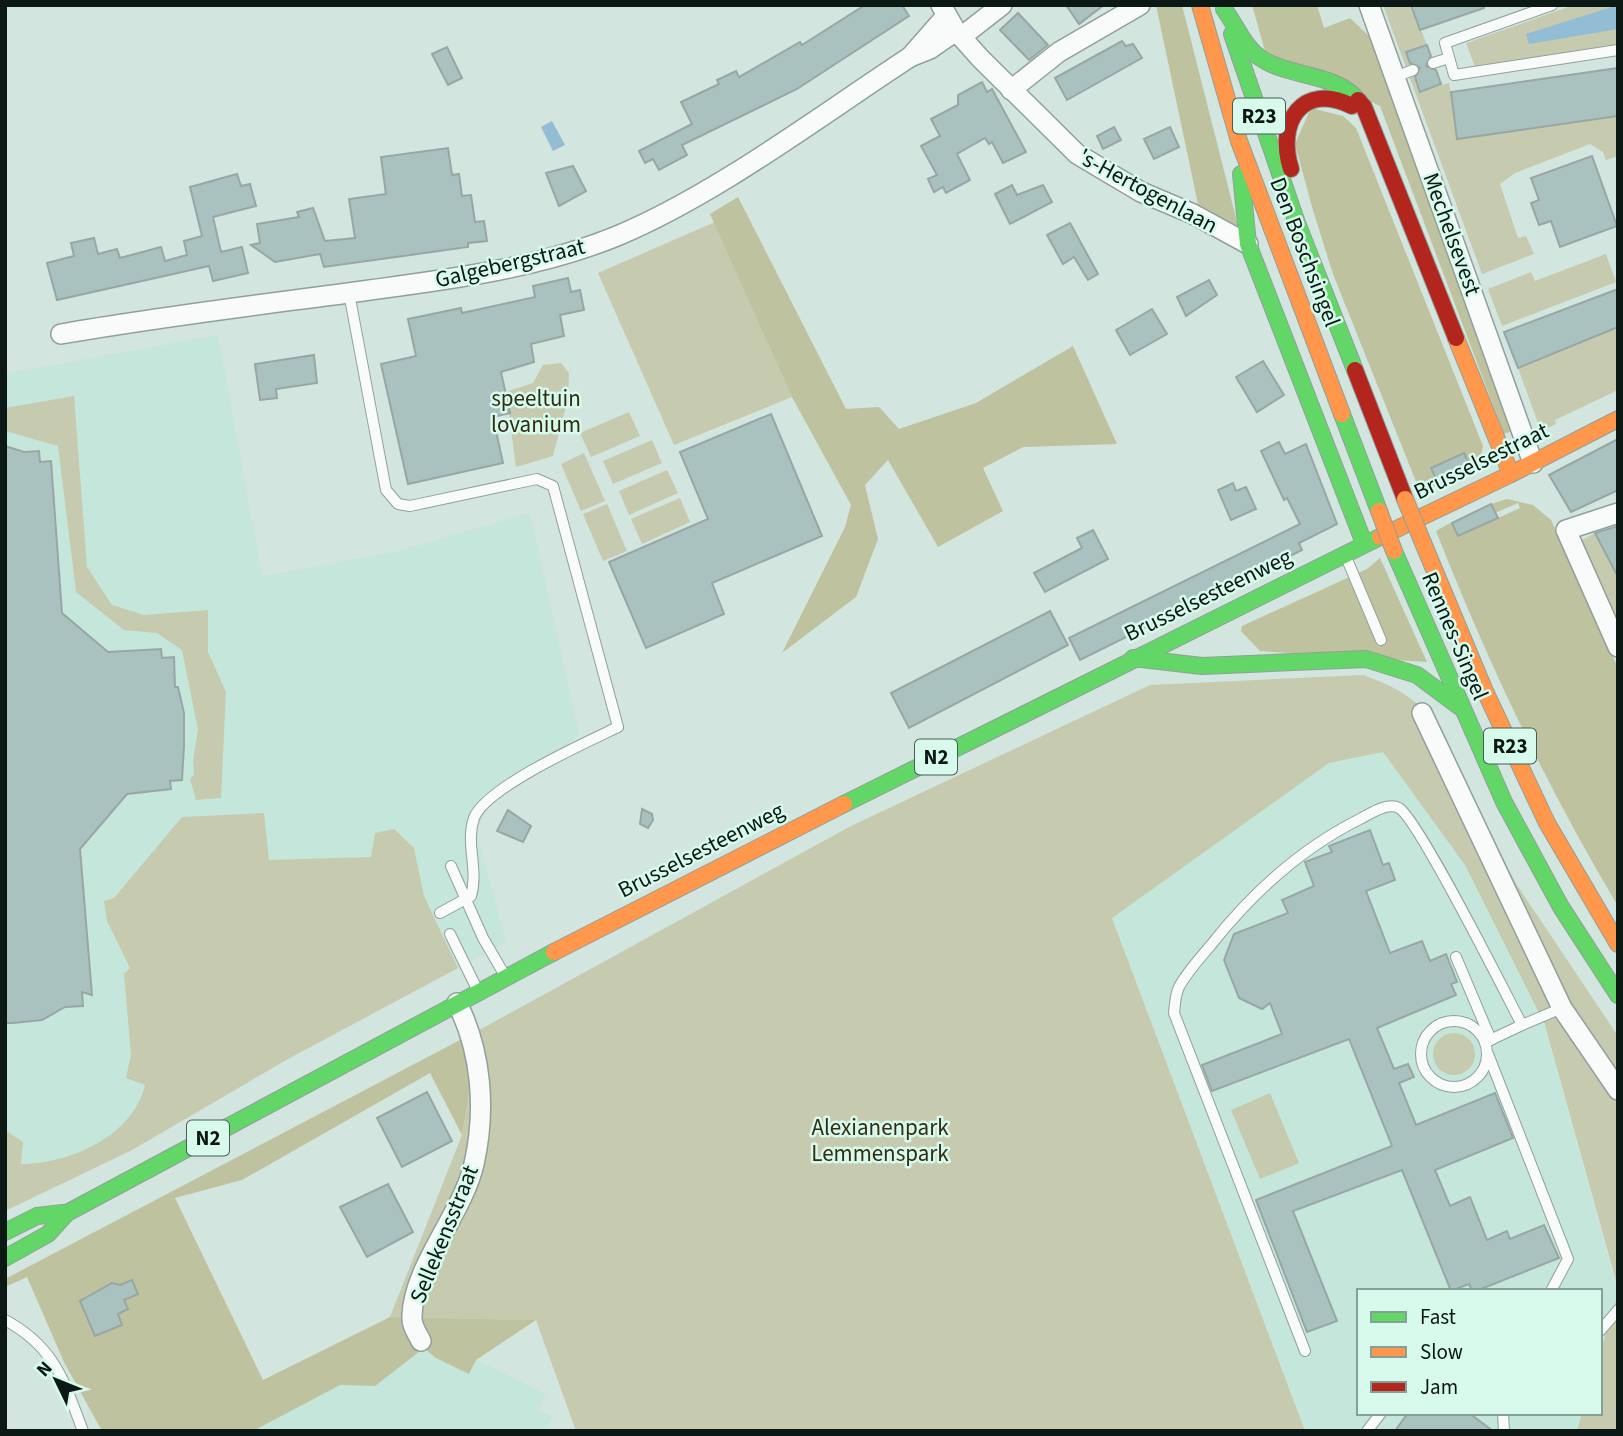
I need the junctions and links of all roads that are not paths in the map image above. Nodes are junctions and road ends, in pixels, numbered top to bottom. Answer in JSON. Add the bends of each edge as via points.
{"nodes":[{"id":1,"x":1002,"y":5,"type":"edge"},
{"id":2,"x":1140,"y":5,"type":"edge"},
{"id":3,"x":1200,"y":5,"type":"edge"},
{"id":4,"x":1369,"y":5,"type":"edge"},
{"id":5,"x":1552,"y":5,"type":"edge"},
{"id":6,"x":1224,"y":7,"type":"edge"},
{"id":7,"x":951,"y":22,"type":"edge"},
{"id":8,"x":1618,"y":50,"type":"edge"},
{"id":9,"x":1449,"y":58,"type":"junction"},
{"id":10,"x":1433,"y":63,"type":"dead end"},
{"id":11,"x":1011,"y":90,"type":"junction"},
{"id":12,"x":1368,"y":116,"type":"junction"},
{"id":13,"x":1239,"y":141,"type":"junction"},
{"id":14,"x":1297,"y":223,"type":"junction"},
{"id":15,"x":1248,"y":244,"type":"junction"},
{"id":16,"x":349,"y":293,"type":"junction"},
{"id":17,"x":61,"y":334,"type":"dead end"},
{"id":18,"x":1618,"y":419,"type":"edge"},
{"id":19,"x":1533,"y":463,"type":"junction"},
{"id":20,"x":1511,"y":474,"type":"junction"},
{"id":21,"x":1405,"y":499,"type":"joint"},
{"id":22,"x":1379,"y":511,"type":"joint"},
{"id":23,"x":1618,"y":513,"type":"edge"},
{"id":24,"x":1364,"y":542,"type":"junction"},
{"id":25,"x":1345,"y":553,"type":"junction"},
{"id":26,"x":1234,"y":608,"type":"junction"},
{"id":27,"x":1233,"y":628,"type":"dead end"},
{"id":28,"x":1381,"y":640,"type":"dead end"},
{"id":29,"x":1618,"y":646,"type":"edge"},
{"id":30,"x":1133,"y":658,"type":"junction"},
{"id":31,"x":1460,"y":707,"type":"junction"},
{"id":32,"x":1422,"y":713,"type":"dead end"},
{"id":33,"x":452,"y":866,"type":"dead end"},
{"id":34,"x":467,"y":901,"type":"junction"},
{"id":35,"x":440,"y":913,"type":"dead end"},
{"id":36,"x":450,"y":934,"type":"dead end"},
{"id":37,"x":1618,"y":944,"type":"edge"},
{"id":38,"x":1456,"y":957,"type":"dead end"},
{"id":39,"x":506,"y":977,"type":"junction"},
{"id":40,"x":478,"y":992,"type":"junction"},
{"id":41,"x":1618,"y":995,"type":"edge"},
{"id":42,"x":457,"y":1003,"type":"junction"},
{"id":43,"x":1562,"y":1008,"type":"junction"},
{"id":44,"x":1522,"y":1026,"type":"junction"},
{"id":45,"x":1488,"y":1041,"type":"junction"},
{"id":46,"x":1488,"y":1054,"type":"junction"},
{"id":47,"x":1618,"y":1090,"type":"edge"},
{"id":48,"x":67,"y":1213,"type":"junction"},
{"id":49,"x":5,"y":1232,"type":"edge"},
{"id":50,"x":5,"y":1258,"type":"edge"},
{"id":51,"x":1552,"y":1289,"type":"edge"},
{"id":52,"x":1618,"y":1310,"type":"edge"},
{"id":53,"x":5,"y":1320,"type":"edge"},
{"id":54,"x":1602,"y":1329,"type":"edge"},
{"id":55,"x":421,"y":1341,"type":"dead end"},
{"id":56,"x":1305,"y":1351,"type":"dead end"},
{"id":57,"x":1379,"y":1415,"type":"edge"},
{"id":58,"x":83,"y":1431,"type":"edge"},
{"id":59,"x":1367,"y":1431,"type":"edge"}],
"edges":[{"from":1,"to":7,"type":"street","name":"Galgebergstraat"},
{"from":2,"to":11,"type":"street","via":[[1059,52]]},
{"from":3,"to":13,"type":"main road","name":"Den Boschsingel","number":"R23"},
{"from":4,"to":19,"type":"street","name":"Mechelsevest","via":[[1404,74]]},
{"from":5,"to":9,"type":"lane","via":[[1445,43]]},
{"from":6,"to":12,"type":"main road","via":[[1258,57],[1343,88],[1359,99]]},
{"from":6,"to":14,"type":"main road","name":"Den Boschsingel","number":"R23"},
{"from":7,"to":11,"type":"street","name":"'s-Hertogenlaan"},
{"from":7,"to":16,"type":"street","name":"Galgebergstraat","via":[[910,57],[688,202],[614,237],[524,264]]},
{"from":8,"to":9,"type":"lane","via":[[1454,75]]},
{"from":9,"to":10,"type":"lane"},
{"from":11,"to":15,"type":"street","name":"'s-Hertogenlaan","via":[[1061,141],[1095,166]]},
{"from":12,"to":14,"type":"main road","via":[[1333,96],[1314,99],[1295,114],[1284,143],[1299,198]]},
{"from":12,"to":20,"type":"main road"},
{"from":13,"to":15,"type":"main road"},
{"from":13,"to":22,"type":"main road","name":"Den Boschsingel","number":"R23"},
{"from":14,"to":21,"type":"main road","name":"Den Boschsingel","number":"R23"},
{"from":15,"to":24,"type":"main road"},
{"from":16,"to":17,"type":"street","name":"Galgebergstraat"},
{"from":16,"to":34,"type":"lane","via":[[386,489],[398,504],[410,506],[537,479],[552,486],[618,727],[508,785],[475,815],[470,844],[476,871]]},
{"from":18,"to":19,"type":"main road","name":"Brusselsestraat"},
{"from":19,"to":20,"type":"main road","name":"Brusselsestraat"},
{"from":20,"to":24,"type":"main road","name":"Brusselsestraat","number":"N2"},
{"from":21,"to":37,"type":"main road","name":"Rennes-Singel","number":"R23","bridge":true,"via":[[1484,689],[1547,823]]},
{"from":22,"to":31,"type":"main road","name":"Rennes-Singel","number":"R23","bridge":true},
{"from":23,"to":29,"type":"street","via":[[1566,530]]},
{"from":24,"to":25,"type":"main road","name":"Brusselsesteenweg","number":"N2"},
{"from":25,"to":26,"type":"main road","name":"Brusselsesteenweg","number":"N2"},
{"from":25,"to":28,"type":"lane"},
{"from":26,"to":27,"type":"main road"},
{"from":26,"to":30,"type":"main road","name":"Brusselsesteenweg","number":"N2"},
{"from":30,"to":31,"type":"main road","via":[[1191,665],[1243,658],[1366,659],[1416,676]]},
{"from":30,"to":39,"type":"main road","name":"Brusselsesteenweg","number":"N2"},
{"from":31,"to":41,"type":"main road","name":"Rennes-Singel","number":"R23","via":[[1538,867]]},
{"from":32,"to":43,"type":"street"},
{"from":33,"to":34,"type":"lane"},
{"from":34,"to":35,"type":"lane"},
{"from":34,"to":39,"type":"lane"},
{"from":36,"to":40,"type":"lane"},
{"from":38,"to":45,"type":"lane"},
{"from":39,"to":40,"type":"main road","name":"Brusselsesteenweg","number":"N2"},
{"from":40,"to":42,"type":"main road","name":"Brusselsesteenweg","number":"N2"},
{"from":42,"to":48,"type":"main road","name":"Brusselsesteenweg","number":"N2"},
{"from":42,"to":55,"type":"street","name":"Sellekensstraat","via":[[469,1029],[481,1119],[466,1188],[418,1290],[412,1318]]},
{"from":43,"to":44,"type":"lane"},
{"from":43,"to":47,"type":"street"},
{"from":44,"to":45,"type":"lane"},
{"from":44,"to":56,"type":"lane","via":[[1439,869],[1398,808],[1386,807],[1343,827],[1284,868],[1228,923],[1177,990],[1174,1013]]},
{"from":45,"to":46,"type":"lane"},
{"from":45,"to":46,"type":"lane","via":[[1471,1025],[1448,1021],[1428,1032],[1420,1054],[1428,1075],[1448,1087],[1460,1087],[1480,1075]]},
{"from":46,"to":51,"type":"lane","via":[[1568,1259]]},
{"from":48,"to":49,"type":"main road","name":"Brusselsesteenweg","number":"N2","via":[[37,1216]]},
{"from":48,"to":50,"type":"main road","name":"Brusselsesteenweg","number":"N2","via":[[48,1234]]},
{"from":52,"to":54,"type":"lane"},
{"from":53,"to":58,"type":"lane","via":[[44,1347],[61,1373]]},
{"from":57,"to":59,"type":"lane"}]}
